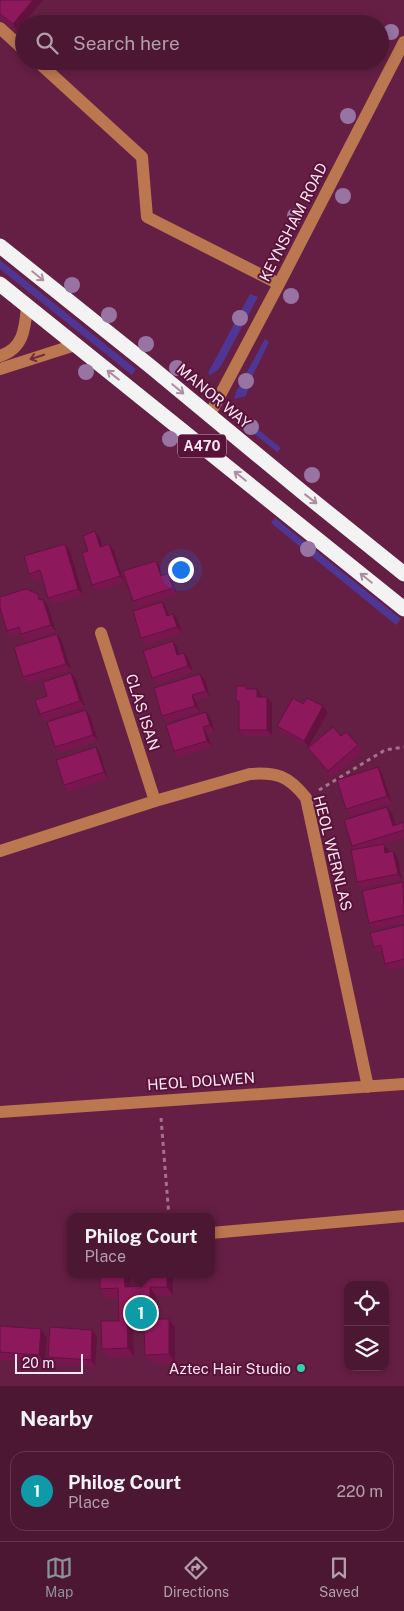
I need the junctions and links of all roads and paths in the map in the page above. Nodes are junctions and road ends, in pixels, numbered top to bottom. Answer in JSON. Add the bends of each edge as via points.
{"nodes":[{"id":1,"x":0,"y":28,"type":"edge"},
{"id":2,"x":15,"y":42,"type":"edge"},
{"id":3,"x":404,"y":42,"type":"edge"},
{"id":4,"x":47,"y":70,"type":"edge"},
{"id":5,"x":0,"y":246,"type":"edge"},
{"id":6,"x":0,"y":284,"type":"edge"},
{"id":7,"x":279,"y":284,"type":"junction"},
{"id":8,"x":27,"y":306,"type":"junction"},
{"id":9,"x":75,"y":345,"type":"junction"},
{"id":10,"x":0,"y":356,"type":"edge"},
{"id":11,"x":0,"y":369,"type":"edge"},
{"id":12,"x":209,"y":416,"type":"junction"},
{"id":13,"x":404,"y":574,"type":"edge"},
{"id":14,"x":404,"y":609,"type":"edge"},
{"id":15,"x":101,"y":633,"type":"dead end"},
{"id":16,"x":404,"y":747,"type":"edge"},
{"id":17,"x":306,"y":798,"type":"junction"},
{"id":18,"x":155,"y":801,"type":"junction"},
{"id":19,"x":0,"y":851,"type":"edge"},
{"id":20,"x":404,"y":1084,"type":"edge"},
{"id":21,"x":368,"y":1087,"type":"junction"},
{"id":22,"x":159,"y":1100,"type":"junction"},
{"id":23,"x":0,"y":1112,"type":"edge"},
{"id":24,"x":168,"y":1213,"type":"edge"},
{"id":25,"x":404,"y":1216,"type":"edge"},
{"id":26,"x":215,"y":1233,"type":"edge"}],
"edges":[{"from":1,"to":2,"type":"street"},
{"from":3,"to":7,"type":"street","name":"KEYNSHAM ROAD"},
{"from":4,"to":7,"type":"street","via":[[142,157],[147,217]]},
{"from":5,"to":12,"type":"highway","name":"MANOR WAY","number":"A470","one_way":true},
{"from":6,"to":8,"type":"highway","number":"A470"},
{"from":7,"to":12,"type":"street","name":"KEYNSHAM ROAD"},
{"from":8,"to":9,"type":"highway","number":"A470"},
{"from":8,"to":10,"type":"street","via":[[25,327],[16,347]]},
{"from":9,"to":11,"type":"street","one_way":true},
{"from":14,"to":9,"type":"highway","number":"A470","one_way":true},
{"from":12,"to":13,"type":"highway","name":"MANOR WAY","number":"A470","one_way":true},
{"from":15,"to":18,"type":"street","name":"CLAS ISAN"},
{"from":16,"to":17,"type":"path","via":[[385,750]]},
{"from":17,"to":18,"type":"street","name":"HEOL WERNLAS","via":[[285,778],[266,773],[250,774]]},
{"from":17,"to":21,"type":"street","name":"HEOL WERNLAS"},
{"from":18,"to":19,"type":"street","name":"HEOL WERNLAS"},
{"from":20,"to":21,"type":"street","name":"HEOL DOLWEN"},
{"from":21,"to":22,"type":"street","name":"HEOL DOLWEN"},
{"from":22,"to":23,"type":"street","name":"HEOL DOLWEN"},
{"from":22,"to":24,"type":"path"},
{"from":25,"to":26,"type":"street"}]}
